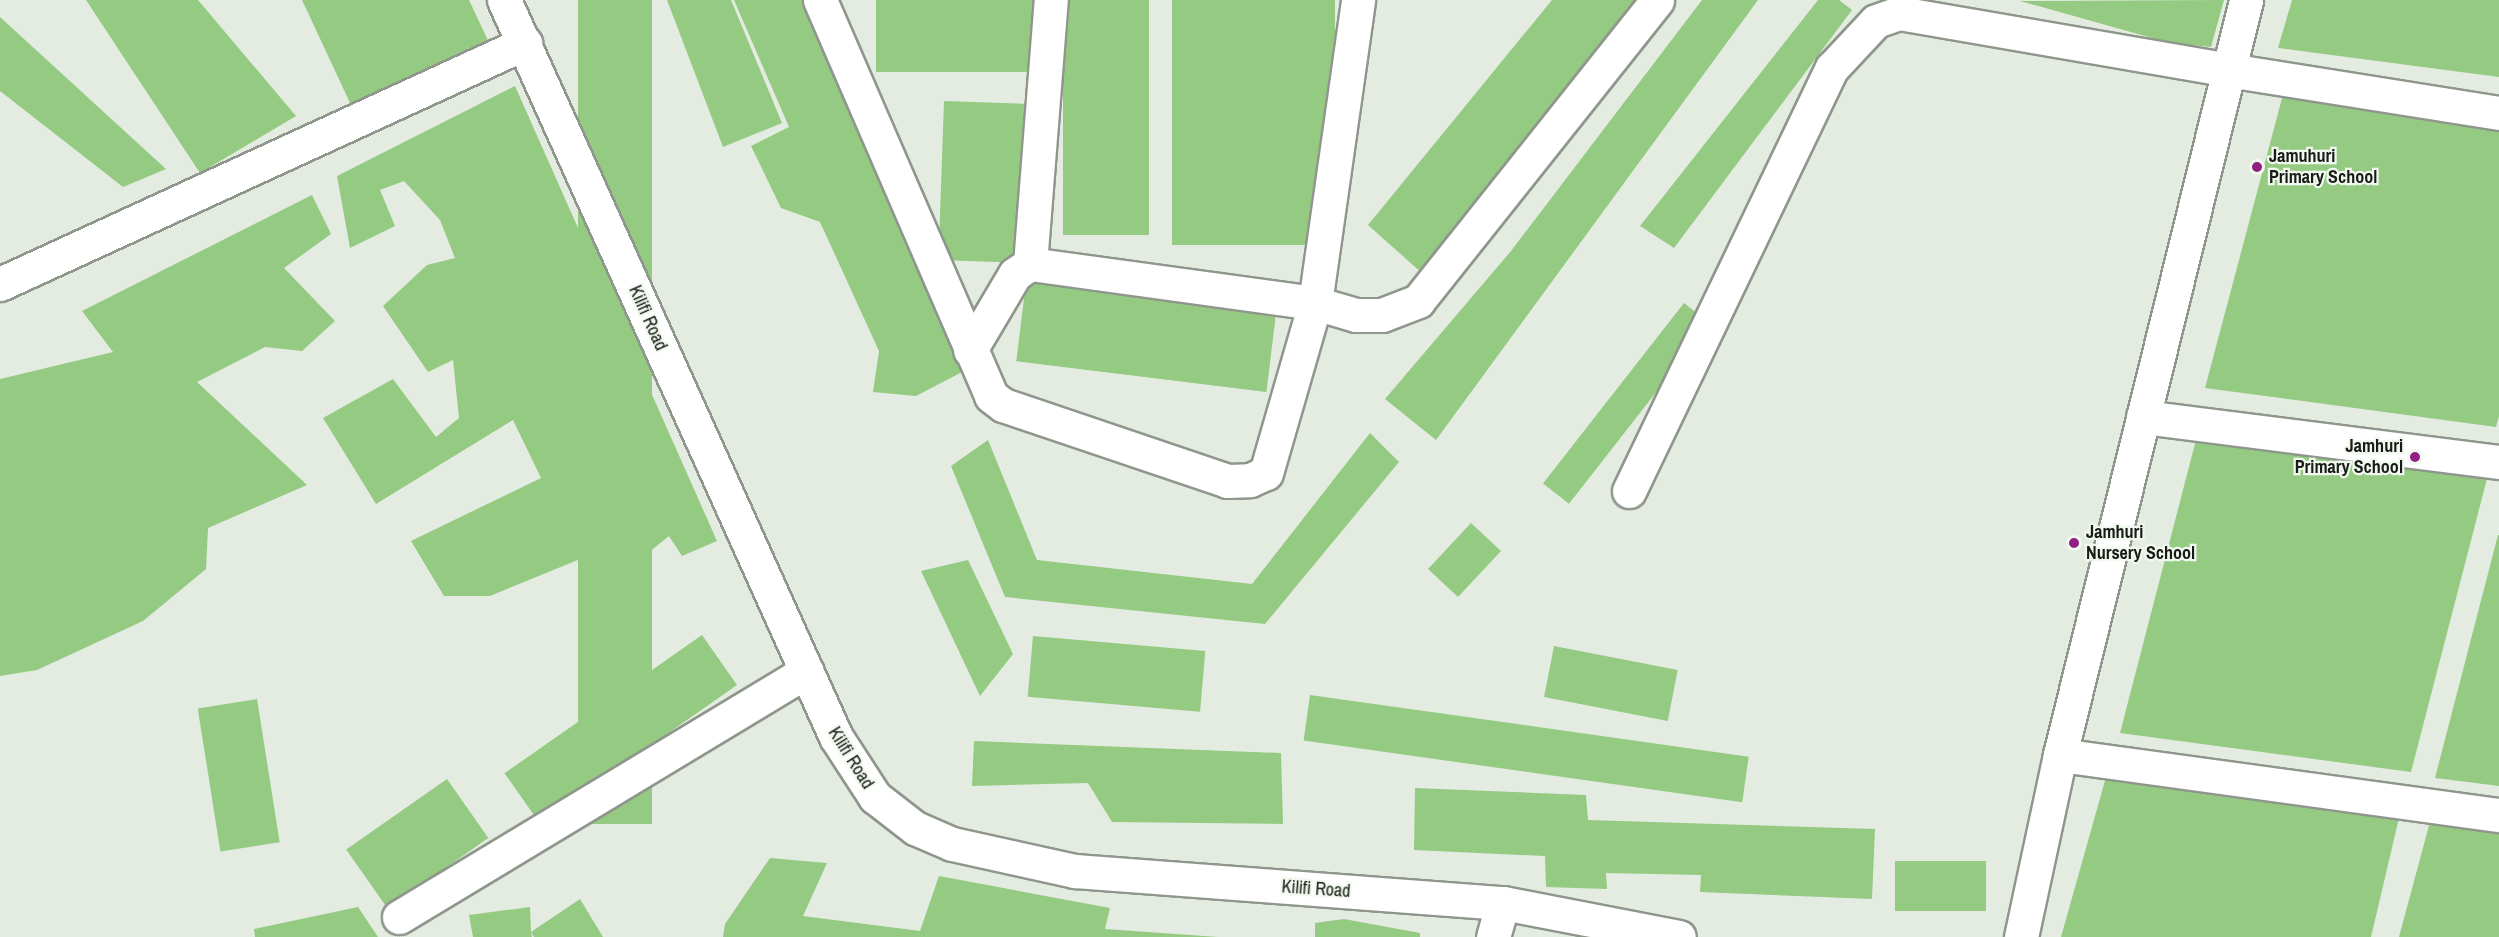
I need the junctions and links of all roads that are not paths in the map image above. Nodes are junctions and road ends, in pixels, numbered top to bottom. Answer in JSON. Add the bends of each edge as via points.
{"nodes":[{"id":1,"x":504,"y":0,"type":"edge"},
{"id":2,"x":820,"y":0,"type":"edge"},
{"id":3,"x":1051,"y":0,"type":"edge"},
{"id":4,"x":1358,"y":0,"type":"edge"},
{"id":5,"x":1657,"y":0,"type":"edge"},
{"id":6,"x":2246,"y":0,"type":"edge"},
{"id":7,"x":525,"y":43,"type":"junction"},
{"id":8,"x":2228,"y":70,"type":"junction"},
{"id":9,"x":2499,"y":113,"type":"edge"},
{"id":10,"x":1030,"y":264,"type":"junction"},
{"id":11,"x":0,"y":284,"type":"edge"},
{"id":12,"x":1315,"y":303,"type":"junction"},
{"id":13,"x":970,"y":350,"type":"junction"},
{"id":14,"x":2143,"y":417,"type":"junction"},
{"id":15,"x":2499,"y":462,"type":"edge"},
{"id":16,"x":1629,"y":491,"type":"dead end"},
{"id":17,"x":806,"y":671,"type":"junction"},
{"id":18,"x":2060,"y":755,"type":"junction"},
{"id":19,"x":2499,"y":815,"type":"edge"},
{"id":20,"x":1503,"y":903,"type":"junction"},
{"id":21,"x":399,"y":917,"type":"dead end"},
{"id":22,"x":1493,"y":937,"type":"edge"},
{"id":23,"x":1679,"y":937,"type":"edge"},
{"id":24,"x":2021,"y":937,"type":"edge"}],
"edges":[{"from":1,"to":7,"type":"street","name":"Kilifi Road"},
{"from":2,"to":13,"type":"street"},
{"from":3,"to":10,"type":"street"},
{"from":4,"to":12,"type":"street"},
{"from":5,"to":12,"type":"street","via":[[1418,301],[1382,315],[1356,315]]},
{"from":6,"to":8,"type":"street"},
{"from":7,"to":11,"type":"street"},
{"from":7,"to":17,"type":"street","name":"Kilifi Road"},
{"from":8,"to":9,"type":"street"},
{"from":8,"to":14,"type":"street"},
{"from":8,"to":16,"type":"street","via":[[1899,13],[1876,21],[1832,69]]},
{"from":10,"to":12,"type":"street"},
{"from":10,"to":13,"type":"street","via":[[1015,274]]},
{"from":12,"to":13,"type":"street","via":[[1266,472],[1250,480],[1227,481],[1003,405],[991,396]]},
{"from":14,"to":15,"type":"street"},
{"from":14,"to":18,"type":"street"},
{"from":17,"to":20,"type":"street","name":"Kilifi Road","via":[[836,737],[875,797],[915,828],[952,844],[1075,870]]},
{"from":17,"to":21,"type":"street"},
{"from":18,"to":19,"type":"street"},
{"from":18,"to":24,"type":"street"},
{"from":20,"to":22,"type":"street"},
{"from":20,"to":23,"type":"street","name":"Kilifi Road"}]}
